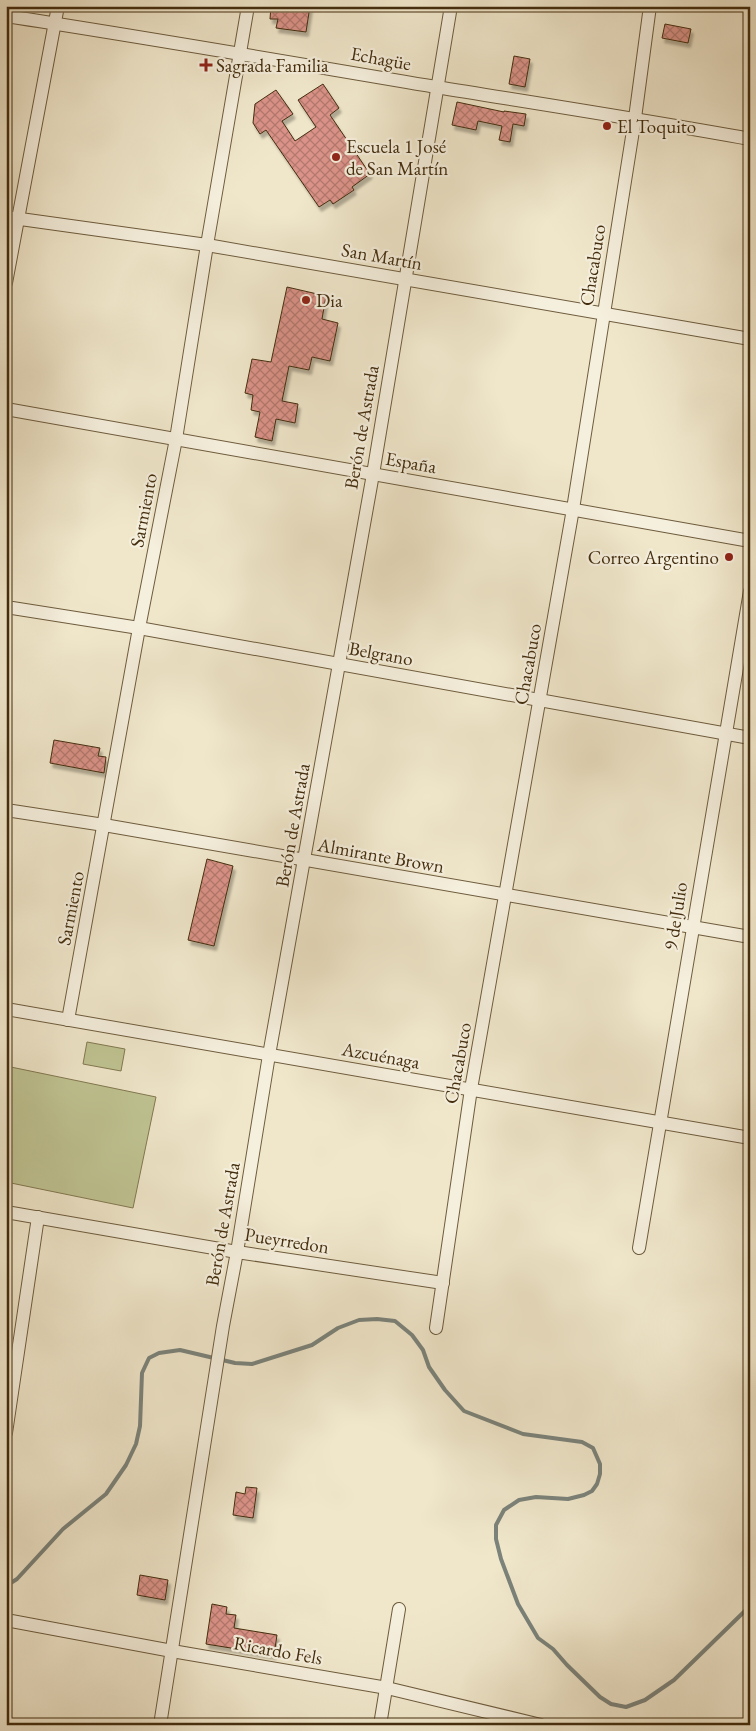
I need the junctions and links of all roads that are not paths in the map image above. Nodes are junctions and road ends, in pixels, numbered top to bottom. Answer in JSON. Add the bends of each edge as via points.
{"nodes":[{"id":1,"x":58,"y":6,"type":"edge"},
{"id":2,"x":248,"y":6,"type":"edge"},
{"id":3,"x":451,"y":6,"type":"edge"},
{"id":4,"x":650,"y":6,"type":"edge"},
{"id":5,"x":6,"y":16,"type":"edge"},
{"id":6,"x":55,"y":24,"type":"junction"},
{"id":7,"x":240,"y":53,"type":"junction"},
{"id":8,"x":437,"y":87,"type":"junction"},
{"id":9,"x":635,"y":118,"type":"junction"},
{"id":10,"x":750,"y":140,"type":"edge"},
{"id":11,"x":12,"y":218,"type":"edge"},
{"id":12,"x":207,"y":245,"type":"junction"},
{"id":13,"x":405,"y":279,"type":"junction"},
{"id":14,"x":6,"y":284,"type":"edge"},
{"id":15,"x":603,"y":314,"type":"junction"},
{"id":16,"x":750,"y":339,"type":"edge"},
{"id":17,"x":6,"y":409,"type":"edge"},
{"id":18,"x":176,"y":439,"type":"junction"},
{"id":19,"x":373,"y":474,"type":"junction"},
{"id":20,"x":573,"y":510,"type":"junction"},
{"id":21,"x":750,"y":541,"type":"edge"},
{"id":22,"x":750,"y":591,"type":"edge"},
{"id":23,"x":6,"y":607,"type":"edge"},
{"id":24,"x":139,"y":628,"type":"junction"},
{"id":25,"x":338,"y":664,"type":"junction"},
{"id":26,"x":540,"y":700,"type":"junction"},
{"id":27,"x":725,"y":734,"type":"junction"},
{"id":28,"x":750,"y":738,"type":"edge"},
{"id":29,"x":6,"y":810,"type":"edge"},
{"id":30,"x":104,"y":825,"type":"junction"},
{"id":31,"x":305,"y":860,"type":"junction"},
{"id":32,"x":506,"y":895,"type":"junction"},
{"id":33,"x":692,"y":928,"type":"junction"},
{"id":34,"x":750,"y":937,"type":"edge"},
{"id":35,"x":6,"y":1009,"type":"edge"},
{"id":36,"x":68,"y":1020,"type":"junction"},
{"id":37,"x":270,"y":1054,"type":"junction"},
{"id":38,"x":470,"y":1089,"type":"junction"},
{"id":39,"x":661,"y":1122,"type":"junction"},
{"id":40,"x":750,"y":1138,"type":"edge"},
{"id":41,"x":6,"y":1212,"type":"edge"},
{"id":42,"x":38,"y":1217,"type":"junction"},
{"id":43,"x":639,"y":1248,"type":"dead end"},
{"id":44,"x":238,"y":1252,"type":"junction"},
{"id":45,"x":443,"y":1283,"type":"junction"},
{"id":46,"x":436,"y":1328,"type":"dead end"},
{"id":47,"x":8,"y":1403,"type":"edge"},
{"id":48,"x":6,"y":1433,"type":"edge"},
{"id":49,"x":399,"y":1609,"type":"dead end"},
{"id":50,"x":6,"y":1620,"type":"edge"},
{"id":51,"x":172,"y":1651,"type":"junction"},
{"id":52,"x":387,"y":1688,"type":"junction"},
{"id":53,"x":160,"y":1725,"type":"edge"},
{"id":54,"x":380,"y":1725,"type":"edge"},
{"id":55,"x":541,"y":1725,"type":"edge"}],
"edges":[{"from":1,"to":6,"type":"street"},
{"from":2,"to":7,"type":"street","name":"Sarmiento"},
{"from":3,"to":8,"type":"street","name":"Berón de Astrada"},
{"from":4,"to":9,"type":"street","name":"Chacabuco"},
{"from":5,"to":6,"type":"street","name":"Echagüe"},
{"from":6,"to":7,"type":"street","name":"Echagüe"},
{"from":6,"to":11,"type":"street"},
{"from":7,"to":8,"type":"street","name":"Echagüe"},
{"from":7,"to":12,"type":"street","name":"Sarmiento"},
{"from":8,"to":9,"type":"street","name":"Echagüe"},
{"from":8,"to":13,"type":"street","name":"Berón de Astrada"},
{"from":9,"to":10,"type":"street","name":"Echagüe"},
{"from":9,"to":15,"type":"street","name":"Chacabuco"},
{"from":11,"to":12,"type":"street","name":"San Martín"},
{"from":11,"to":14,"type":"street"},
{"from":12,"to":13,"type":"street","name":"San Martín"},
{"from":12,"to":18,"type":"street","name":"Sarmiento"},
{"from":13,"to":15,"type":"street","name":"San Martín"},
{"from":13,"to":19,"type":"street","name":"Berón de Astrada"},
{"from":15,"to":16,"type":"street","name":"San Martín"},
{"from":15,"to":20,"type":"street","name":"Chacabuco"},
{"from":17,"to":18,"type":"street","name":"España"},
{"from":18,"to":19,"type":"street","name":"España"},
{"from":18,"to":24,"type":"street","name":"Sarmiento"},
{"from":19,"to":20,"type":"street","name":"España"},
{"from":19,"to":25,"type":"street","name":"Berón de Astrada"},
{"from":20,"to":21,"type":"street","name":"España"},
{"from":20,"to":26,"type":"street","name":"Chacabuco"},
{"from":22,"to":27,"type":"street","name":"9 de Julio"},
{"from":23,"to":24,"type":"street","name":"Belgrano"},
{"from":24,"to":25,"type":"street","name":"Belgrano"},
{"from":24,"to":30,"type":"street","name":"Sarmiento"},
{"from":25,"to":26,"type":"street","name":"Belgrano"},
{"from":25,"to":31,"type":"street","name":"Berón de Astrada"},
{"from":26,"to":27,"type":"street","name":"Belgrano"},
{"from":26,"to":32,"type":"street","name":"Chacabuco"},
{"from":27,"to":28,"type":"street","name":"Belgrano"},
{"from":27,"to":33,"type":"street","name":"9 de Julio"},
{"from":29,"to":30,"type":"street","name":"Almirante Brown"},
{"from":30,"to":31,"type":"street","name":"Almirante Brown"},
{"from":30,"to":36,"type":"street","name":"Sarmiento"},
{"from":31,"to":32,"type":"street","name":"Almirante Brown"},
{"from":31,"to":37,"type":"street","name":"Berón de Astrada"},
{"from":32,"to":33,"type":"street","name":"Almirante Brown"},
{"from":32,"to":38,"type":"street","name":"Chacabuco"},
{"from":33,"to":34,"type":"street","name":"Almirante Brown"},
{"from":33,"to":39,"type":"street","name":"9 de Julio"},
{"from":35,"to":36,"type":"street","name":"Azcuénaga"},
{"from":36,"to":37,"type":"street","name":"Azcuénaga"},
{"from":37,"to":38,"type":"street","name":"Azcuénaga"},
{"from":37,"to":44,"type":"street","name":"Berón de Astrada"},
{"from":38,"to":39,"type":"street","name":"Azcuénaga"},
{"from":38,"to":45,"type":"street","name":"Chacabuco"},
{"from":39,"to":40,"type":"street","name":"Azcuénaga"},
{"from":39,"to":43,"type":"street","name":"9 de Julio"},
{"from":41,"to":42,"type":"street","name":"Pueyrredon"},
{"from":42,"to":44,"type":"street","name":"Pueyrredon"},
{"from":42,"to":47,"type":"street"},
{"from":44,"to":45,"type":"street","name":"Pueyrredon"},
{"from":44,"to":51,"type":"street","name":"Berón de Astrada","via":[[223,1326]]},
{"from":45,"to":46,"type":"street","name":"Chacabuco"},
{"from":47,"to":48,"type":"street"},
{"from":49,"to":52,"type":"street"},
{"from":50,"to":51,"type":"street","name":"Ricardo Fels"},
{"from":51,"to":52,"type":"street","name":"Ricardo Fels"},
{"from":51,"to":53,"type":"street","name":"Berón de Astrada"},
{"from":52,"to":54,"type":"street"},
{"from":52,"to":55,"type":"street","name":"Ricardo Fels"}]}
